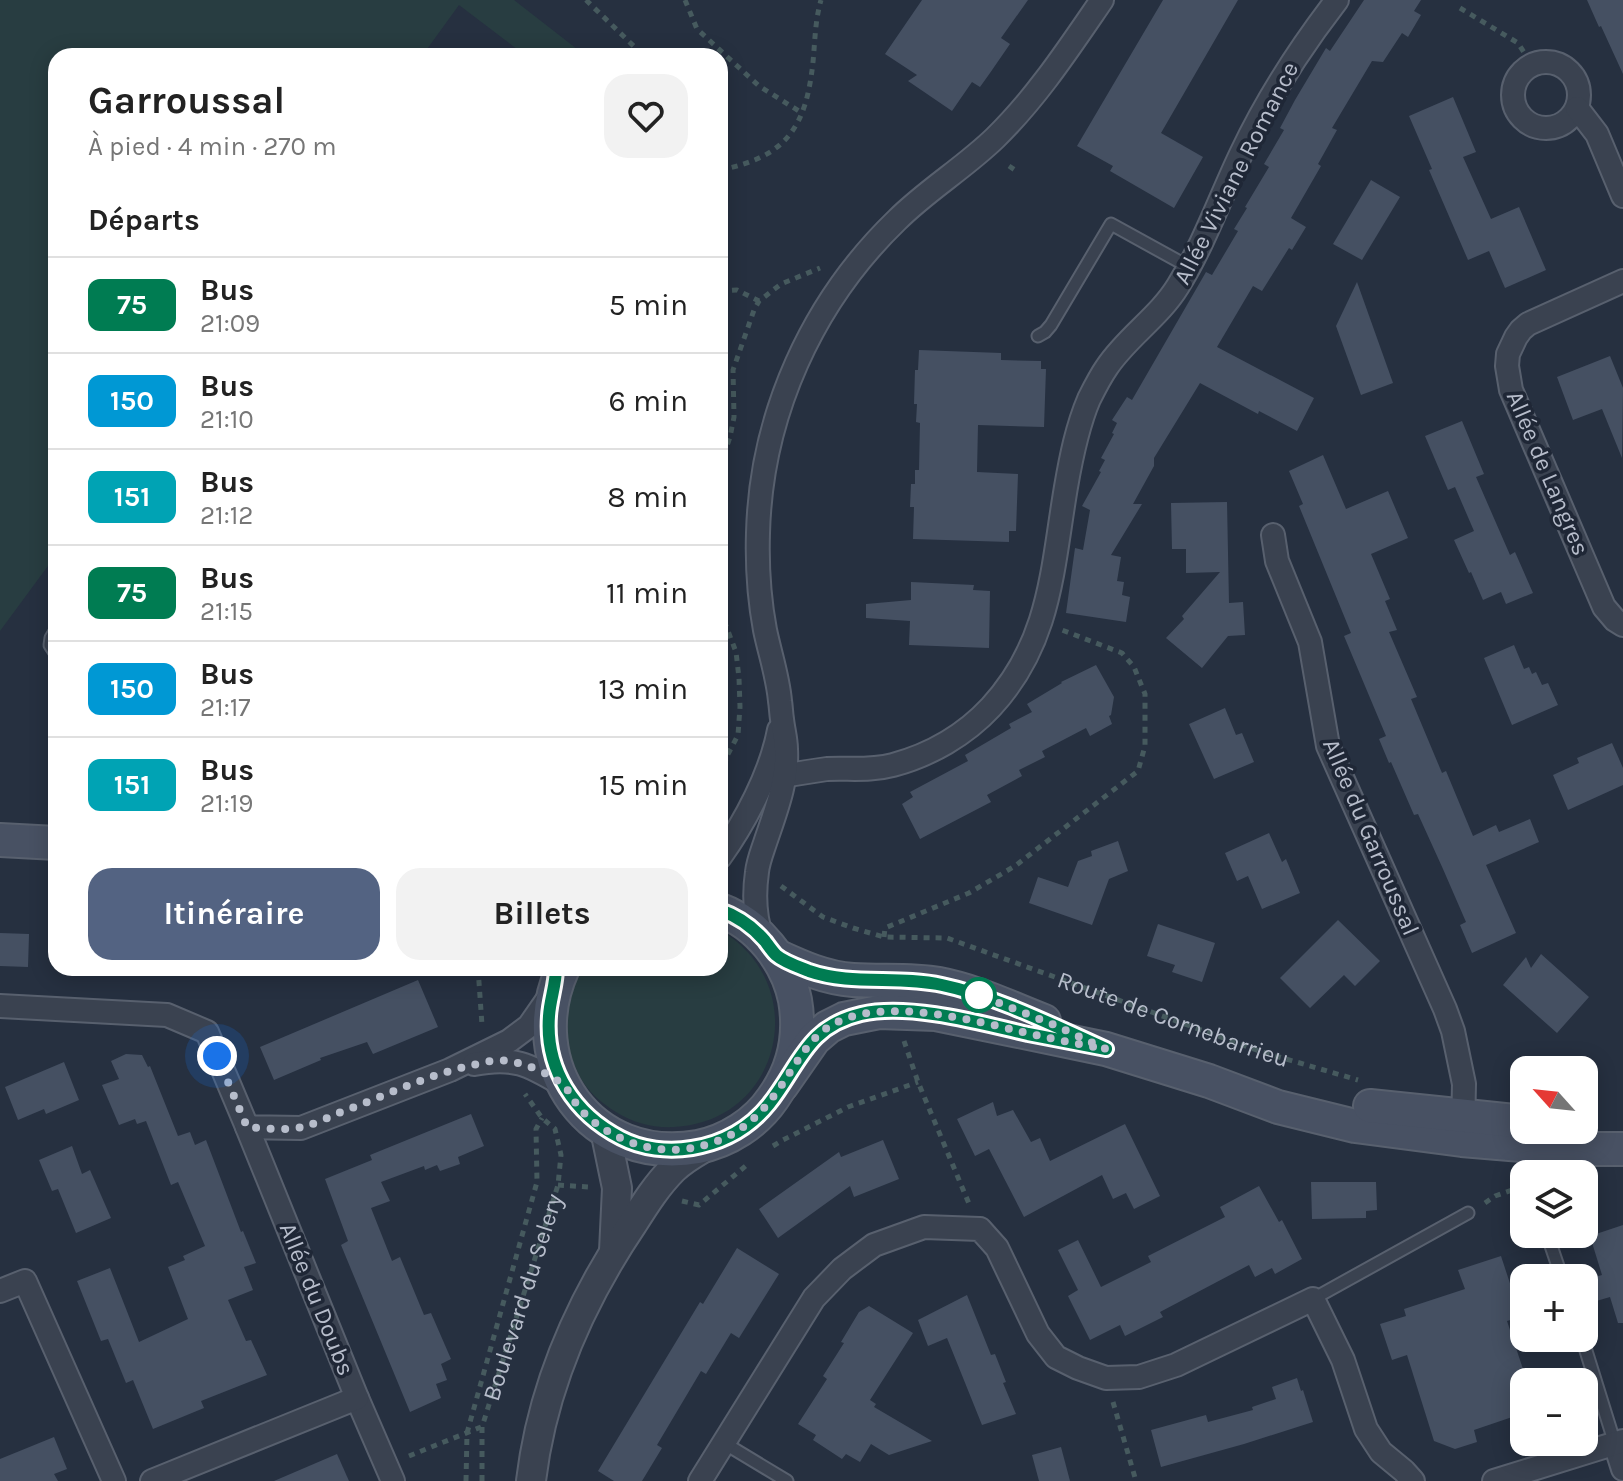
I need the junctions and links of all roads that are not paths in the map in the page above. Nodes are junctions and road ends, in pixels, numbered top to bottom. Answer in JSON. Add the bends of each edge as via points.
{"nodes":[{"id":1,"x":1102,"y":0,"type":"edge"},
{"id":2,"x":1337,"y":0,"type":"edge"},
{"id":3,"x":1577,"y":108,"type":"junction"},
{"id":4,"x":1623,"y":196,"type":"edge"},
{"id":5,"x":1189,"y":267,"type":"junction"},
{"id":6,"x":1623,"y":281,"type":"edge"},
{"id":7,"x":1038,"y":336,"type":"dead end"},
{"id":8,"x":1273,"y":535,"type":"dead end"},
{"id":9,"x":1623,"y":625,"type":"edge"},
{"id":10,"x":781,"y":717,"type":"junction"},
{"id":11,"x":785,"y":776,"type":"junction"},
{"id":12,"x":0,"y":840,"type":"edge"},
{"id":13,"x":48,"y":843,"type":"edge"},
{"id":14,"x":728,"y":846,"type":"edge"},
{"id":15,"x":728,"y":914,"type":"edge"},
{"id":16,"x":770,"y":947,"type":"junction"},
{"id":17,"x":557,"y":977,"type":"edge"},
{"id":18,"x":0,"y":1006,"type":"edge"},
{"id":19,"x":1106,"y":1049,"type":"junction"},
{"id":20,"x":450,"y":1070,"type":"junction"},
{"id":21,"x":563,"y":1085,"type":"junction"},
{"id":22,"x":782,"y":1085,"type":"junction"},
{"id":23,"x":1510,"y":1123,"type":"edge"},
{"id":24,"x":247,"y":1127,"type":"junction"},
{"id":25,"x":1463,"y":1128,"type":"junction"},
{"id":26,"x":1598,"y":1129,"type":"edge"},
{"id":27,"x":605,"y":1130,"type":"junction"},
{"id":28,"x":1623,"y":1130,"type":"edge"},
{"id":29,"x":708,"y":1145,"type":"junction"},
{"id":30,"x":1623,"y":1149,"type":"edge"},
{"id":31,"x":1468,"y":1213,"type":"road end"},
{"id":32,"x":614,"y":1251,"type":"junction"},
{"id":33,"x":0,"y":1291,"type":"edge"},
{"id":34,"x":1313,"y":1299,"type":"junction"},
{"id":35,"x":1587,"y":1352,"type":"edge"},
{"id":36,"x":357,"y":1398,"type":"junction"},
{"id":37,"x":1619,"y":1442,"type":"edge"},
{"id":38,"x":724,"y":1443,"type":"junction"},
{"id":39,"x":1623,"y":1469,"type":"edge"},
{"id":40,"x":389,"y":1473,"type":"edge"},
{"id":41,"x":114,"y":1481,"type":"edge"},
{"id":42,"x":152,"y":1481,"type":"edge"},
{"id":43,"x":531,"y":1481,"type":"edge"},
{"id":44,"x":700,"y":1481,"type":"edge"},
{"id":45,"x":787,"y":1481,"type":"edge"},
{"id":46,"x":1413,"y":1481,"type":"edge"},
{"id":47,"x":1494,"y":1481,"type":"edge"}],
"edges":[{"from":1,"to":10,"type":"street","via":[[1011,121],[876,240],[840,286],[796,363],[768,448],[758,535],[760,598]]},
{"from":2,"to":5,"type":"street","name":"Allée Viviane Romance","via":[[1309,35],[1261,115]]},
{"from":3,"to":3,"type":"street","via":[[1578,86],[1565,67],[1532,65],[1516,81],[1514,104],[1527,123],[1561,125]]},
{"from":3,"to":4,"type":"street","via":[[1597,134]]},
{"from":5,"to":7,"type":"lane","via":[[1111,224],[1051,325]]},
{"from":5,"to":11,"type":"street","name":"Allée Viviane Romance","via":[[1160,311],[1107,367],[1089,401],[1070,465],[1041,623],[1009,686],[958,735],[919,756],[873,769]]},
{"from":6,"to":9,"type":"street","name":"Allée de Langres","via":[[1528,324],[1511,345],[1507,366],[1511,390],[1604,607]]},
{"from":8,"to":25,"type":"street","name":"Allée du Garroussal","via":[[1277,561],[1310,642],[1328,746],[1453,1031],[1464,1084]]},
{"from":10,"to":11,"type":"street"},
{"from":10,"to":14,"type":"street","via":[[758,792]]},
{"from":11,"to":16,"type":"street","via":[[757,870],[758,926]]},
{"from":12,"to":13,"type":"main road"},
{"from":15,"to":16,"type":"main road","name":"Route de Cornebarrieu"},
{"from":16,"to":19,"type":"main road","name":"Route de Cornebarrieu","via":[[809,971],[831,977],[914,980],[969,991]]},
{"from":16,"to":22,"type":"main road","via":[[787,975],[797,1019],[791,1064]]},
{"from":17,"to":20,"type":"street","via":[[529,1026]]},
{"from":17,"to":21,"type":"main road","via":[[549,1039]]},
{"from":18,"to":24,"type":"street","name":"Allée du Doubs","via":[[167,1015],[207,1032]]},
{"from":19,"to":22,"type":"main road","name":"Route de Cornebarrieu","via":[[936,1014],[879,1012],[828,1027]]},
{"from":19,"to":25,"type":"main road","name":"Route de Cornebarrieu","via":[[1278,1107],[1355,1126]]},
{"from":20,"to":21,"type":"street","via":[[507,1060]]},
{"from":20,"to":24,"type":"street","via":[[301,1128]]},
{"from":21,"to":27,"type":"main road"},
{"from":22,"to":29,"type":"main road","name":"Route de Cornebarrieu","via":[[751,1122]]},
{"from":23,"to":25,"type":"main road","name":"Route de Cornebarrieu"},
{"from":24,"to":36,"type":"street","name":"Allée du Doubs"},
{"from":25,"to":30,"type":"main road","name":"Route de Cornebarrieu","via":[[1570,1149]]},
{"from":26,"to":28,"type":"main road"},
{"from":27,"to":29,"type":"main road","via":[[654,1149]]},
{"from":27,"to":32,"type":"street","via":[[617,1188]]},
{"from":29,"to":32,"type":"street","via":[[673,1169]]},
{"from":31,"to":34,"type":"lane"},
{"from":32,"to":43,"type":"street","via":[[566,1345],[543,1415]]},
{"from":33,"to":41,"type":"street","via":[[25,1281]]},
{"from":34,"to":38,"type":"street","via":[[1176,1365],[1139,1377],[1106,1378],[1056,1357],[1038,1334],[997,1248],[980,1229],[924,1227],[874,1245],[814,1298]]},
{"from":34,"to":46,"type":"street","via":[[1343,1360],[1366,1429],[1381,1452]]},
{"from":35,"to":37,"type":"lane"},
{"from":36,"to":40,"type":"street"},
{"from":36,"to":42,"type":"street","name":"Allée du Doubs"},
{"from":37,"to":39,"type":"street"},
{"from":37,"to":47,"type":"street"},
{"from":38,"to":44,"type":"street"},
{"from":38,"to":45,"type":"lane"}]}
